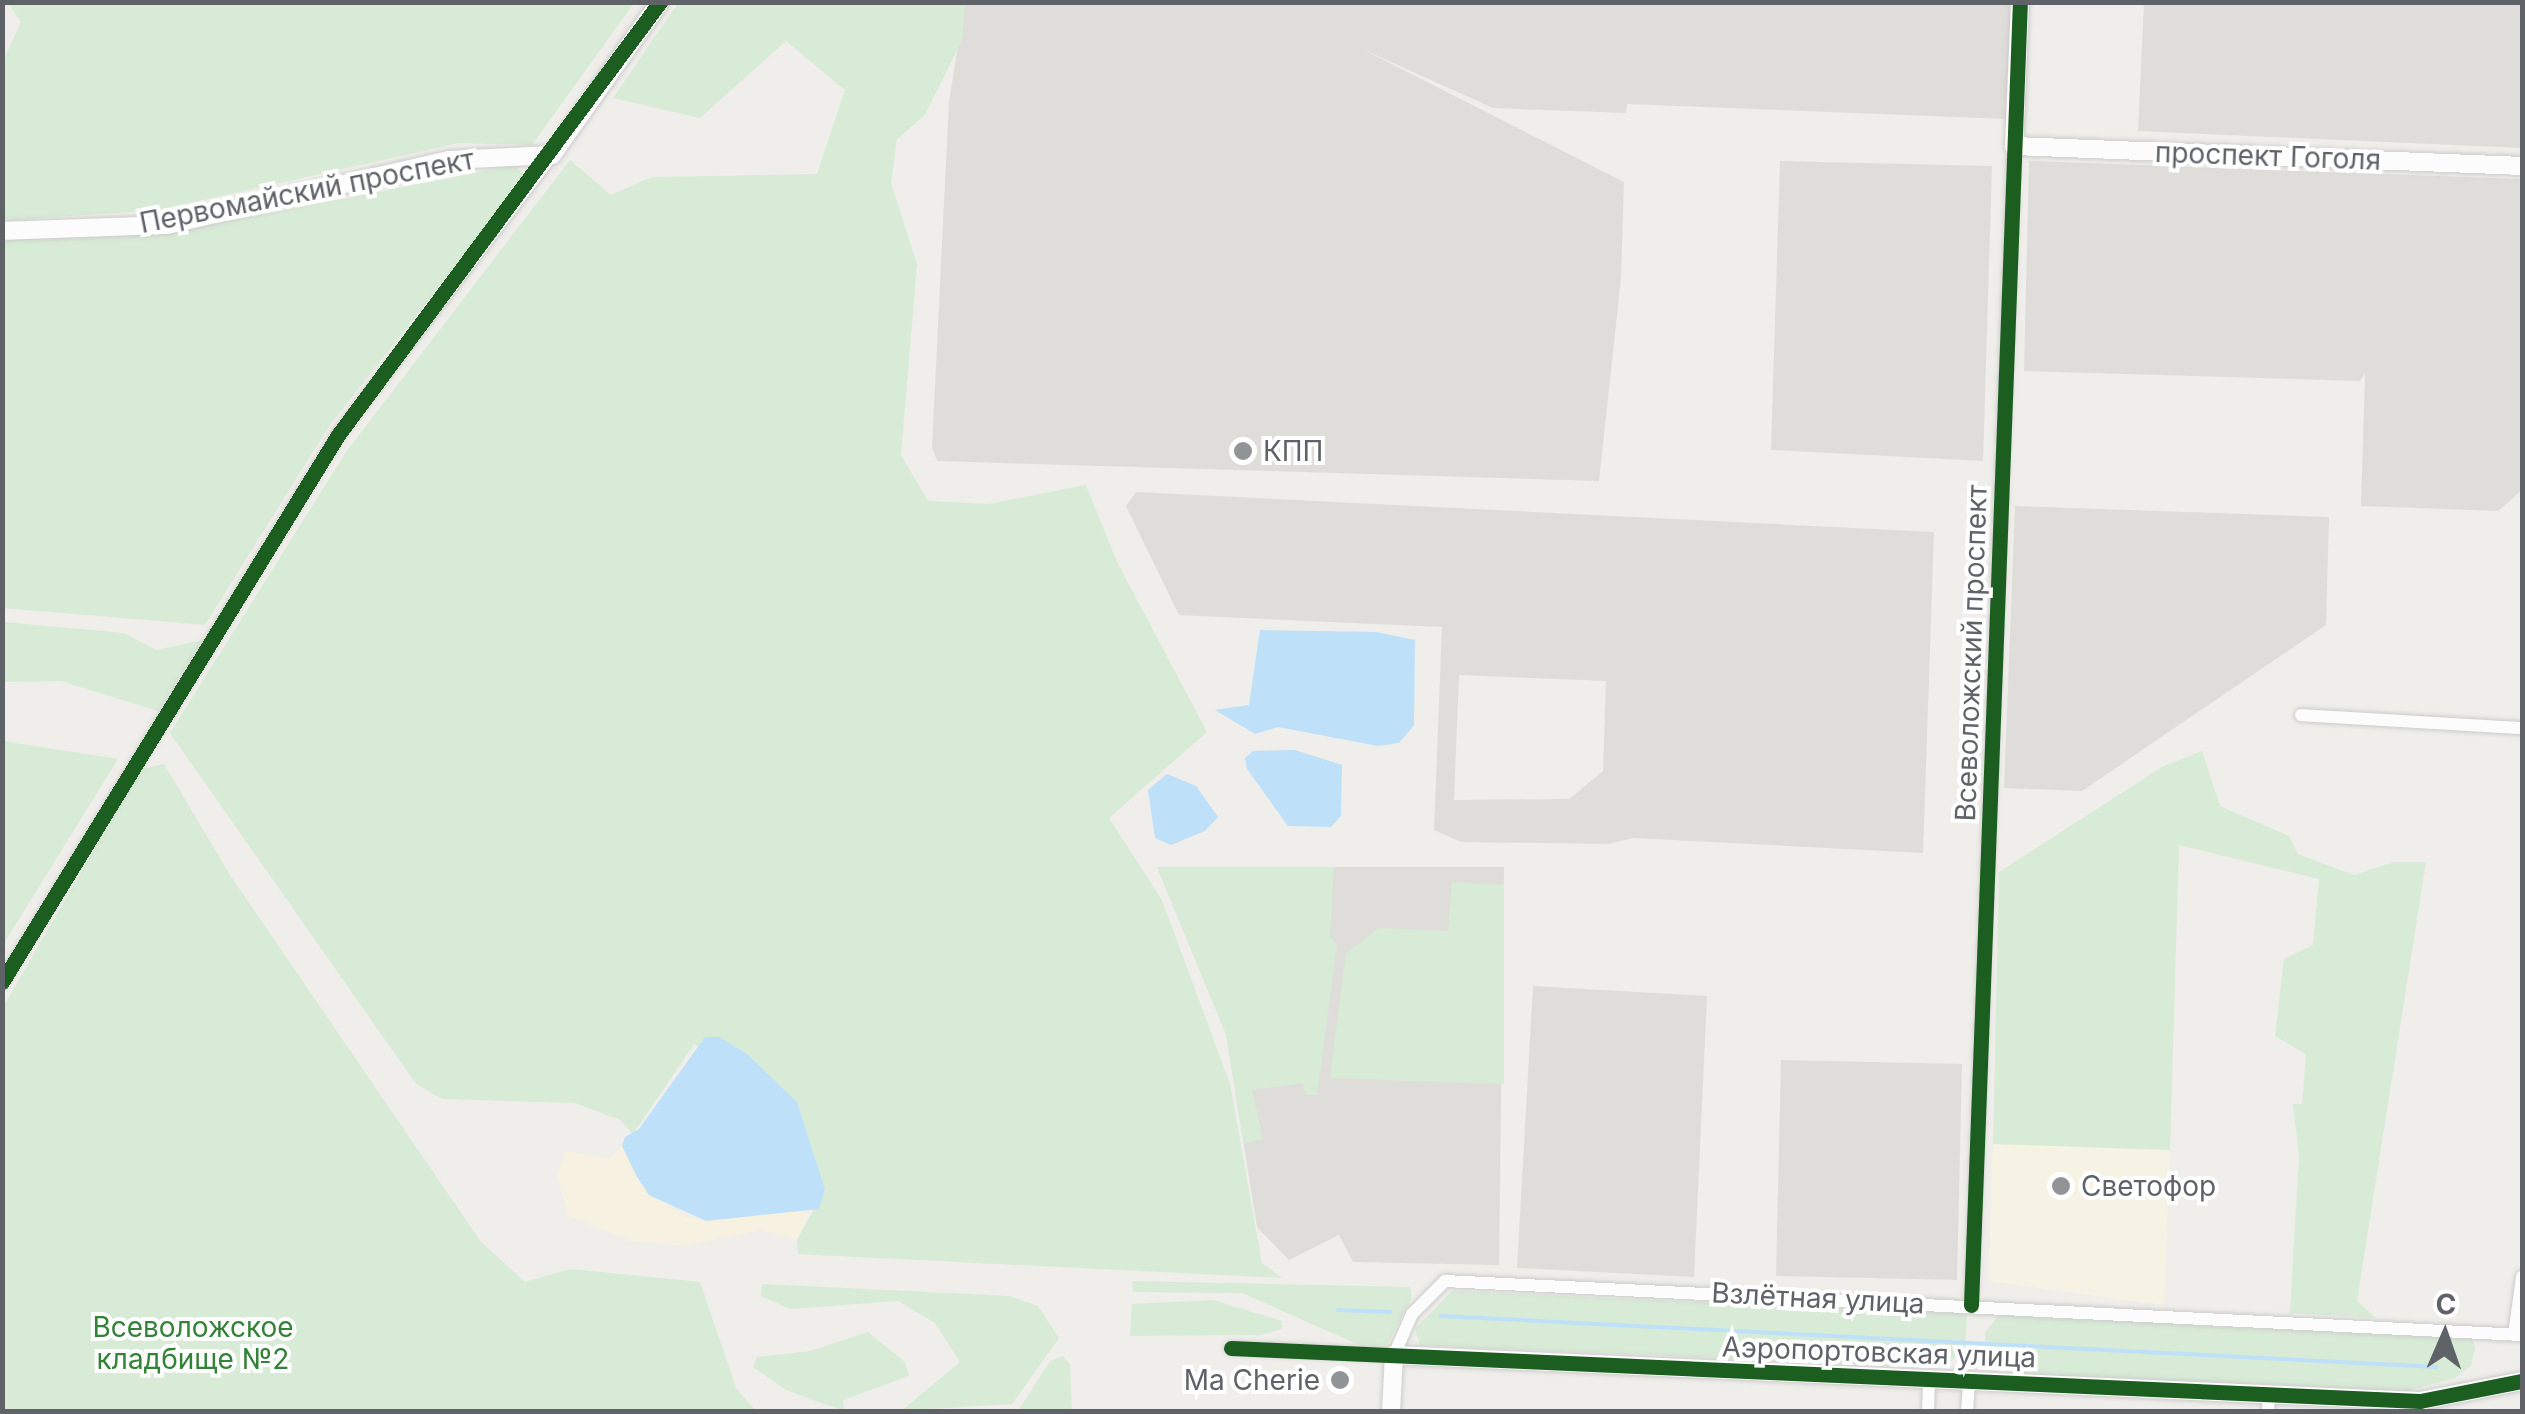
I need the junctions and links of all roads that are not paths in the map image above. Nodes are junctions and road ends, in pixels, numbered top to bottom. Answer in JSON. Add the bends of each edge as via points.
{"nodes":[{"id":1,"x":660,"y":2,"type":"edge"},
{"id":2,"x":2020,"y":2,"type":"edge"},
{"id":3,"x":2014,"y":146,"type":"junction"},
{"id":4,"x":552,"y":155,"type":"junction"},
{"id":5,"x":2522,"y":166,"type":"edge"},
{"id":6,"x":2,"y":231,"type":"edge"},
{"id":7,"x":2301,"y":714,"type":"dead end"},
{"id":8,"x":2522,"y":728,"type":"edge"},
{"id":9,"x":2,"y":982,"type":"edge"},
{"id":10,"x":2522,"y":1277,"type":"edge"},
{"id":11,"x":1972,"y":1305,"type":"junction"},
{"id":12,"x":2518,"y":1335,"type":"edge"},
{"id":13,"x":1232,"y":1348,"type":"dead end"},
{"id":14,"x":1394,"y":1355,"type":"junction"},
{"id":15,"x":1929,"y":1379,"type":"junction"},
{"id":16,"x":1969,"y":1380,"type":"junction"},
{"id":17,"x":2522,"y":1381,"type":"edge"},
{"id":18,"x":2269,"y":1403,"type":"edge"},
{"id":19,"x":1390,"y":1412,"type":"edge"},
{"id":20,"x":1928,"y":1412,"type":"edge"},
{"id":21,"x":1968,"y":1412,"type":"edge"}],
"edges":[{"from":1,"to":4,"type":"street"},
{"from":2,"to":3,"type":"street","name":"Всеволожский проспект"},
{"from":3,"to":5,"type":"street","name":"проспект Гоголя"},
{"from":3,"to":11,"type":"street","name":"Всеволожский проспект"},
{"from":4,"to":6,"type":"street","name":"Первомайский проспект","via":[[449,160],[167,225]]},
{"from":4,"to":9,"type":"street","via":[[338,435]]},
{"from":7,"to":8,"type":"street"},
{"from":10,"to":12,"type":"street"},
{"from":11,"to":12,"type":"street","name":"Взлётная улица"},
{"from":11,"to":14,"type":"street","name":"Взлётная улица","via":[[1445,1281],[1412,1314]]},
{"from":13,"to":14,"type":"street","name":"Аэропортовская улица"},
{"from":14,"to":15,"type":"street","name":"Аэропортовская улица"},
{"from":14,"to":19,"type":"street"},
{"from":15,"to":16,"type":"street","name":"Аэропортовская улица"},
{"from":15,"to":20,"type":"street"},
{"from":16,"to":18,"type":"street","name":"Аэропортовская улица"},
{"from":16,"to":21,"type":"street"},
{"from":17,"to":18,"type":"street","name":"Аэропортовская улица","via":[[2438,1400]]}]}
